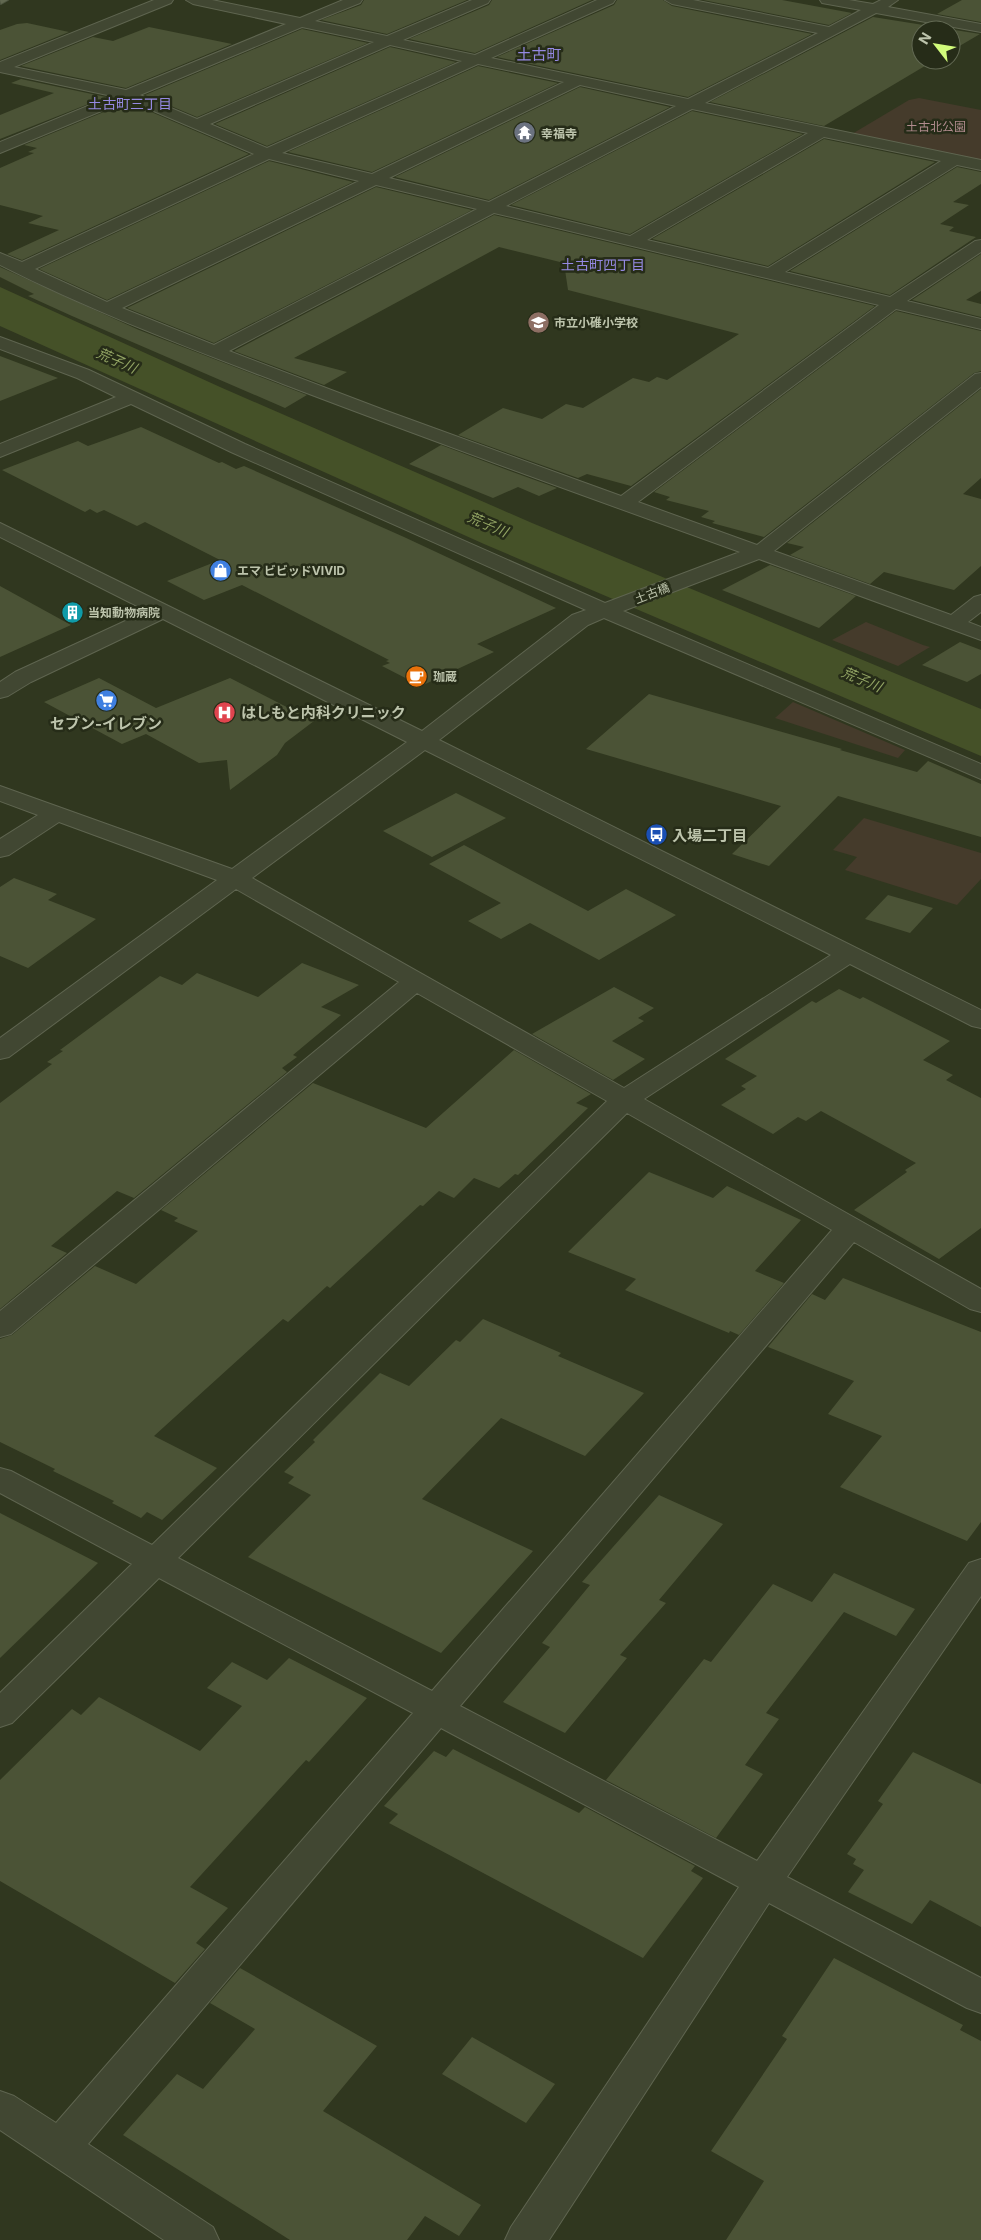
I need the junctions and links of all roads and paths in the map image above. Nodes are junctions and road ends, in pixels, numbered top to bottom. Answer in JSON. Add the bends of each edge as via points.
{"nodes":[{"id":1,"x":166,"y":0,"type":"edge"},
{"id":2,"x":194,"y":0,"type":"edge"},
{"id":3,"x":355,"y":0,"type":"edge"},
{"id":4,"x":483,"y":0,"type":"edge"},
{"id":5,"x":608,"y":0,"type":"edge"},
{"id":6,"x":672,"y":0,"type":"edge"},
{"id":7,"x":827,"y":0,"type":"edge"},
{"id":8,"x":890,"y":0,"type":"edge"},
{"id":9,"x":874,"y":9,"type":"junction"},
{"id":10,"x":301,"y":23,"type":"junction"},
{"id":11,"x":981,"y":28,"type":"edge"},
{"id":12,"x":831,"y":31,"type":"junction"},
{"id":13,"x":388,"y":41,"type":"junction"},
{"id":14,"x":476,"y":60,"type":"junction"},
{"id":15,"x":0,"y":67,"type":"edge"},
{"id":16,"x":578,"y":81,"type":"junction"},
{"id":17,"x":128,"y":95,"type":"junction"},
{"id":18,"x":689,"y":105,"type":"junction"},
{"id":19,"x":198,"y":124,"type":"junction"},
{"id":20,"x":821,"y":132,"type":"junction"},
{"id":21,"x":0,"y":148,"type":"edge"},
{"id":22,"x":267,"y":154,"type":"junction"},
{"id":23,"x":955,"y":159,"type":"junction"},
{"id":24,"x":981,"y":165,"type":"edge"},
{"id":25,"x":373,"y":179,"type":"junction"},
{"id":26,"x":491,"y":207,"type":"junction"},
{"id":27,"x":633,"y":241,"type":"junction"},
{"id":28,"x":981,"y":245,"type":"edge"},
{"id":29,"x":0,"y":258,"type":"edge"},
{"id":30,"x":21,"y":269,"type":"junction"},
{"id":31,"x":770,"y":274,"type":"junction"},
{"id":32,"x":893,"y":303,"type":"junction"},
{"id":33,"x":108,"y":308,"type":"junction"},
{"id":34,"x":981,"y":324,"type":"edge"},
{"id":35,"x":6,"y":350,"type":"edge"},
{"id":36,"x":215,"y":351,"type":"junction"},
{"id":37,"x":981,"y":378,"type":"edge"},
{"id":38,"x":132,"y":397,"type":"junction"},
{"id":39,"x":0,"y":452,"type":"edge"},
{"id":40,"x":624,"y":503,"type":"junction"},
{"id":41,"x":0,"y":529,"type":"edge"},
{"id":42,"x":760,"y":552,"type":"junction"},
{"id":43,"x":981,"y":601,"type":"edge"},
{"id":44,"x":611,"y":609,"type":"junction"},
{"id":45,"x":163,"y":611,"type":"junction"},
{"id":46,"x":954,"y":624,"type":"junction"},
{"id":47,"x":981,"y":634,"type":"edge"},
{"id":48,"x":0,"y":668,"type":"edge"},
{"id":49,"x":23,"y":677,"type":"junction"},
{"id":50,"x":0,"y":691,"type":"edge"},
{"id":51,"x":423,"y":741,"type":"junction"},
{"id":52,"x":981,"y":772,"type":"edge"},
{"id":53,"x":0,"y":792,"type":"edge"},
{"id":54,"x":57,"y":813,"type":"junction"},
{"id":55,"x":0,"y":850,"type":"edge"},
{"id":56,"x":234,"y":878,"type":"junction"},
{"id":57,"x":850,"y":954,"type":"junction"},
{"id":58,"x":416,"y":981,"type":"junction"},
{"id":59,"x":981,"y":1020,"type":"edge"},
{"id":60,"x":0,"y":1051,"type":"edge"},
{"id":61,"x":624,"y":1100,"type":"junction"},
{"id":62,"x":850,"y":1228,"type":"junction"},
{"id":63,"x":981,"y":1302,"type":"edge"},
{"id":64,"x":0,"y":1327,"type":"edge"},
{"id":65,"x":0,"y":1478,"type":"edge"},
{"id":66,"x":155,"y":1561,"type":"junction"},
{"id":67,"x":981,"y":1571,"type":"edge"},
{"id":68,"x":436,"y":1709,"type":"junction"},
{"id":69,"x":0,"y":1714,"type":"edge"},
{"id":70,"x":763,"y":1882,"type":"junction"},
{"id":71,"x":981,"y":1997,"type":"edge"},
{"id":72,"x":0,"y":2108,"type":"edge"},
{"id":73,"x":60,"y":2148,"type":"junction"},
{"id":74,"x":198,"y":2240,"type":"edge"},
{"id":75,"x":526,"y":2240,"type":"edge"}],
"edges":[{"from":1,"to":15,"type":"street"},
{"from":2,"to":10,"type":"street"},
{"from":3,"to":10,"type":"street"},
{"from":4,"to":13,"type":"street"},
{"from":5,"to":14,"type":"street"},
{"from":6,"to":12,"type":"street"},
{"from":7,"to":9,"type":"street"},
{"from":8,"to":9,"type":"street"},
{"from":9,"to":11,"type":"street"},
{"from":9,"to":12,"type":"street"},
{"from":10,"to":13,"type":"street"},
{"from":10,"to":17,"type":"street"},
{"from":12,"to":18,"type":"street"},
{"from":13,"to":14,"type":"street"},
{"from":13,"to":19,"type":"street"},
{"from":14,"to":16,"type":"street"},
{"from":14,"to":22,"type":"street"},
{"from":15,"to":17,"type":"street"},
{"from":16,"to":18,"type":"street"},
{"from":16,"to":25,"type":"street"},
{"from":17,"to":19,"type":"street"},
{"from":17,"to":21,"type":"street"},
{"from":18,"to":20,"type":"street"},
{"from":18,"to":26,"type":"street"},
{"from":19,"to":22,"type":"street"},
{"from":20,"to":23,"type":"street"},
{"from":20,"to":27,"type":"street"},
{"from":22,"to":25,"type":"street"},
{"from":22,"to":30,"type":"street"},
{"from":23,"to":24,"type":"street"},
{"from":23,"to":31,"type":"street"},
{"from":25,"to":26,"type":"street"},
{"from":25,"to":33,"type":"street"},
{"from":26,"to":27,"type":"street"},
{"from":26,"to":36,"type":"street"},
{"from":27,"to":31,"type":"street"},
{"from":28,"to":32,"type":"street"},
{"from":29,"to":30,"type":"street"},
{"from":30,"to":33,"type":"street"},
{"from":31,"to":32,"type":"street"},
{"from":32,"to":34,"type":"street"},
{"from":32,"to":40,"type":"street"},
{"from":33,"to":36,"type":"street"},
{"from":35,"to":38,"type":"street","via":[[83,374]]},
{"from":36,"to":40,"type":"street","via":[[476,452]]},
{"from":37,"to":42,"type":"street","name":"土古橋"},
{"from":38,"to":39,"type":"street"},
{"from":38,"to":44,"type":"street","via":[[238,448]]},
{"from":40,"to":42,"type":"street"},
{"from":41,"to":45,"type":"street"},
{"from":42,"to":44,"type":"street","name":"土古橋"},
{"from":42,"to":46,"type":"street"},
{"from":43,"to":46,"type":"street"},
{"from":44,"to":51,"type":"street","name":"土古橋","via":[[580,620]]},
{"from":44,"to":52,"type":"street"},
{"from":45,"to":49,"type":"street"},
{"from":45,"to":51,"type":"street"},
{"from":46,"to":47,"type":"street"},
{"from":48,"to":49,"type":"street"},
{"from":49,"to":50,"type":"street"},
{"from":51,"to":56,"type":"street","name":"土古橋"},
{"from":51,"to":57,"type":"street"},
{"from":53,"to":54,"type":"street"},
{"from":54,"to":55,"type":"street"},
{"from":54,"to":56,"type":"street"},
{"from":56,"to":58,"type":"street"},
{"from":56,"to":60,"type":"street","name":"土古橋"},
{"from":57,"to":59,"type":"street"},
{"from":57,"to":61,"type":"street"},
{"from":58,"to":61,"type":"street"},
{"from":58,"to":64,"type":"street"},
{"from":61,"to":62,"type":"street"},
{"from":61,"to":66,"type":"street"},
{"from":62,"to":63,"type":"street"},
{"from":62,"to":68,"type":"street"},
{"from":65,"to":66,"type":"street"},
{"from":66,"to":68,"type":"street"},
{"from":66,"to":69,"type":"street"},
{"from":67,"to":70,"type":"street"},
{"from":68,"to":70,"type":"street"},
{"from":68,"to":73,"type":"street"},
{"from":70,"to":71,"type":"street"},
{"from":70,"to":75,"type":"street"},
{"from":72,"to":73,"type":"street"},
{"from":73,"to":74,"type":"street"}]}
